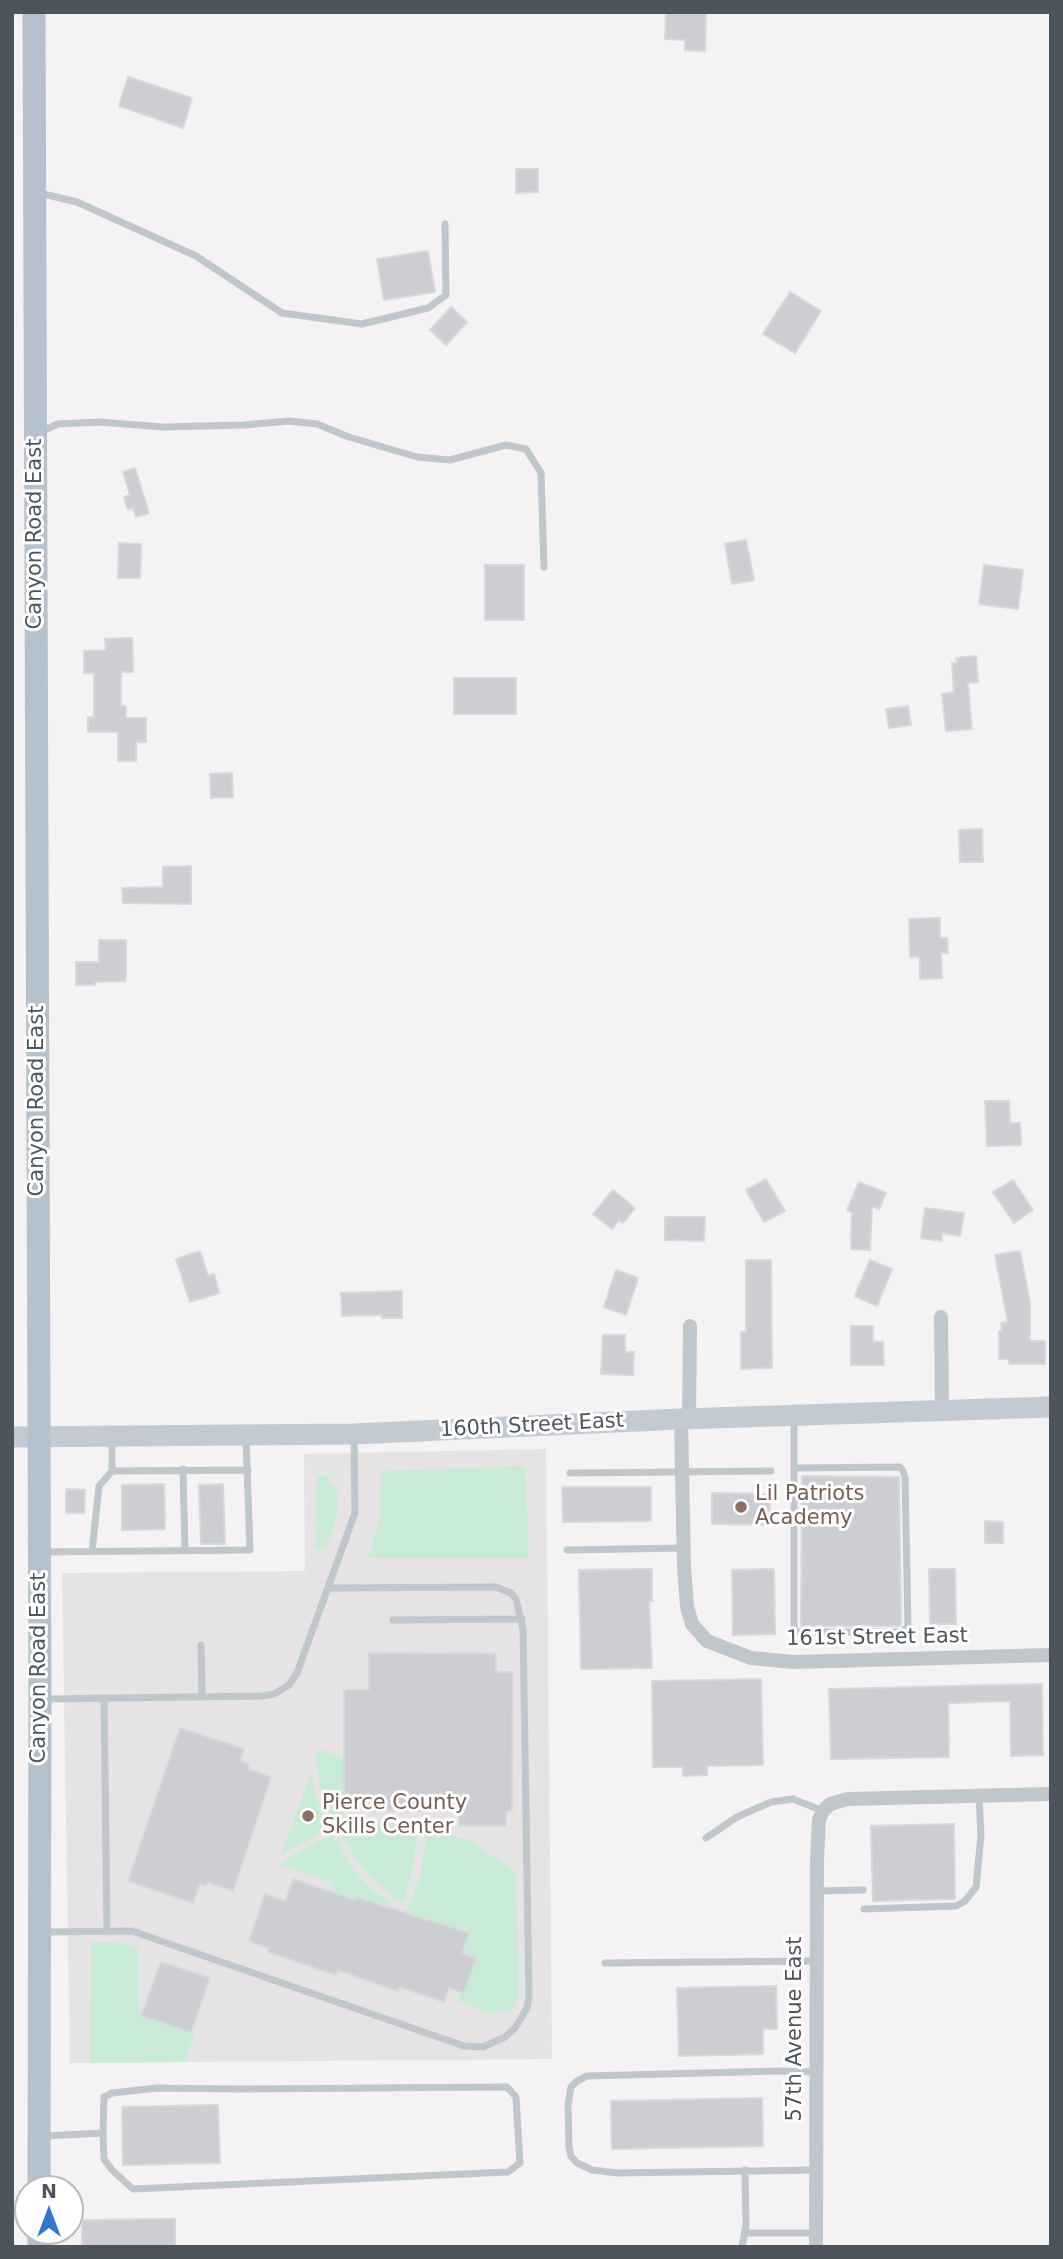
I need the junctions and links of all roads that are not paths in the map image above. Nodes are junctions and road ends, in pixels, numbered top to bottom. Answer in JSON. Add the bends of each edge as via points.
{"nodes":[{"id":1,"x":34,"y":12,"type":"edge"},
{"id":2,"x":35,"y":192,"type":"junction"},
{"id":3,"x":445,"y":224,"type":"dead end"},
{"id":4,"x":36,"y":433,"type":"junction"},
{"id":5,"x":544,"y":568,"type":"dead end"},
{"id":6,"x":941,"y":1317,"type":"dead end"},
{"id":7,"x":690,"y":1326,"type":"dead end"},
{"id":8,"x":1051,"y":1407,"type":"edge"},
{"id":9,"x":942,"y":1411,"type":"junction"},
{"id":10,"x":794,"y":1416,"type":"junction"},
{"id":11,"x":685,"y":1420,"type":"junction"},
{"id":12,"x":354,"y":1434,"type":"junction"},
{"id":13,"x":246,"y":1435,"type":"junction"},
{"id":14,"x":12,"y":1437,"type":"edge"},
{"id":15,"x":39,"y":1437,"type":"junction"},
{"id":16,"x":112,"y":1437,"type":"junction"},
{"id":17,"x":794,"y":1468,"type":"junction"},
{"id":18,"x":183,"y":1469,"type":"junction"},
{"id":19,"x":248,"y":1470,"type":"junction"},
{"id":20,"x":112,"y":1471,"type":"junction"},
{"id":21,"x":771,"y":1471,"type":"dead end"},
{"id":22,"x":683,"y":1472,"type":"junction"},
{"id":23,"x":570,"y":1473,"type":"dead end"},
{"id":24,"x":684,"y":1548,"type":"junction"},
{"id":25,"x":567,"y":1550,"type":"dead end"},
{"id":26,"x":185,"y":1551,"type":"junction"},
{"id":27,"x":39,"y":1552,"type":"junction"},
{"id":28,"x":92,"y":1552,"type":"junction"},
{"id":29,"x":328,"y":1588,"type":"junction"},
{"id":30,"x":522,"y":1619,"type":"junction"},
{"id":31,"x":393,"y":1620,"type":"dead end"},
{"id":32,"x":201,"y":1645,"type":"dead end"},
{"id":33,"x":1051,"y":1655,"type":"edge"},
{"id":34,"x":202,"y":1696,"type":"junction"},
{"id":35,"x":104,"y":1698,"type":"junction"},
{"id":36,"x":40,"y":1699,"type":"junction"},
{"id":37,"x":1051,"y":1794,"type":"edge"},
{"id":38,"x":979,"y":1796,"type":"junction"},
{"id":39,"x":823,"y":1811,"type":"junction"},
{"id":40,"x":706,"y":1838,"type":"dead end"},
{"id":41,"x":863,"y":1890,"type":"dead end"},
{"id":42,"x":817,"y":1891,"type":"junction"},
{"id":43,"x":864,"y":1909,"type":"dead end"},
{"id":44,"x":107,"y":1930,"type":"junction"},
{"id":45,"x":40,"y":1932,"type":"junction"},
{"id":46,"x":817,"y":1961,"type":"junction"},
{"id":47,"x":605,"y":1964,"type":"dead end"},
{"id":48,"x":817,"y":2072,"type":"junction"},
{"id":49,"x":103,"y":2133,"type":"junction"},
{"id":50,"x":39,"y":2137,"type":"junction"},
{"id":51,"x":746,"y":2170,"type":"junction"},
{"id":52,"x":817,"y":2170,"type":"junction"},
{"id":53,"x":39,"y":2175,"type":"edge"},
{"id":54,"x":746,"y":2232,"type":"junction"},
{"id":55,"x":816,"y":2240,"type":"edge"},
{"id":56,"x":742,"y":2247,"type":"edge"}],
"edges":[{"from":1,"to":2,"type":"main road","name":"Canyon Road East"},
{"from":2,"to":3,"type":"lane","via":[[77,202],[196,256],[282,313],[362,324],[428,308],[446,295]]},
{"from":2,"to":4,"type":"main road","name":"Canyon Road East"},
{"from":4,"to":5,"type":"lane","via":[[72,423],[163,427],[289,421],[317,424],[417,457],[450,460],[506,444],[526,449],[541,473]]},
{"from":4,"to":15,"type":"main road","name":"Canyon Road East"},
{"from":6,"to":9,"type":"street"},
{"from":7,"to":11,"type":"street"},
{"from":8,"to":9,"type":"main road","name":"160th Street East"},
{"from":9,"to":10,"type":"main road","name":"160th Street East"},
{"from":10,"to":11,"type":"main road","name":"160th Street East"},
{"from":10,"to":17,"type":"lane"},
{"from":11,"to":12,"type":"main road","name":"160th Street East"},
{"from":11,"to":22,"type":"street"},
{"from":12,"to":13,"type":"main road","name":"160th Street East"},
{"from":12,"to":29,"type":"lane","via":[[355,1513]]},
{"from":13,"to":16,"type":"main road","name":"160th Street East"},
{"from":13,"to":19,"type":"lane"},
{"from":14,"to":15,"type":"main road","name":"160th Street East"},
{"from":15,"to":16,"type":"main road","name":"160th Street East"},
{"from":15,"to":27,"type":"main road","name":"Canyon Road East"},
{"from":16,"to":20,"type":"lane"},
{"from":17,"to":17,"type":"lane","via":[[796,1632],[901,1632],[908,1627],[903,1471],[900,1467]]},
{"from":18,"to":19,"type":"lane"},
{"from":18,"to":20,"type":"lane"},
{"from":18,"to":26,"type":"lane"},
{"from":19,"to":26,"type":"lane","via":[[250,1550]]},
{"from":20,"to":28,"type":"lane","via":[[99,1486]]},
{"from":21,"to":22,"type":"lane"},
{"from":22,"to":23,"type":"lane"},
{"from":22,"to":24,"type":"street"},
{"from":24,"to":25,"type":"lane"},
{"from":24,"to":33,"type":"street","name":"161st Street East","via":[[692,1624],[707,1642],[751,1658],[794,1662]]},
{"from":26,"to":28,"type":"lane"},
{"from":27,"to":28,"type":"lane"},
{"from":27,"to":36,"type":"main road","name":"Canyon Road East"},
{"from":29,"to":30,"type":"lane","via":[[496,1587],[516,1599]]},
{"from":29,"to":34,"type":"lane","via":[[289,1685],[262,1696]]},
{"from":30,"to":31,"type":"lane"},
{"from":30,"to":44,"type":"lane","via":[[528,1997],[521,2020],[505,2036],[483,2047],[464,2046],[132,1931]]},
{"from":32,"to":34,"type":"lane"},
{"from":34,"to":35,"type":"lane"},
{"from":35,"to":36,"type":"lane"},
{"from":35,"to":44,"type":"lane"},
{"from":36,"to":45,"type":"main road","name":"Canyon Road East"},
{"from":37,"to":38,"type":"street"},
{"from":38,"to":39,"type":"street","via":[[848,1799]]},
{"from":38,"to":43,"type":"lane","via":[[976,1887],[965,1901],[956,1906]]},
{"from":39,"to":40,"type":"lane","via":[[793,1799],[771,1802]]},
{"from":39,"to":42,"type":"street","name":"57th Avenue East"},
{"from":41,"to":42,"type":"lane"},
{"from":42,"to":46,"type":"street","name":"57th Avenue East"},
{"from":44,"to":45,"type":"lane"},
{"from":45,"to":50,"type":"main road","name":"Canyon Road East"},
{"from":46,"to":47,"type":"lane"},
{"from":46,"to":48,"type":"street","name":"57th Avenue East"},
{"from":48,"to":51,"type":"lane","via":[[587,2077],[571,2087],[569,2147],[571,2156],[584,2168],[617,2173]]},
{"from":48,"to":52,"type":"street","name":"57th Avenue East"},
{"from":49,"to":49,"type":"lane","via":[[104,2097],[112,2093],[157,2088],[507,2087],[516,2097],[520,2163],[508,2172],[133,2189],[104,2159]]},
{"from":49,"to":50,"type":"lane"},
{"from":50,"to":53,"type":"main road","name":"Canyon Road East"},
{"from":51,"to":52,"type":"lane"},
{"from":51,"to":54,"type":"lane"},
{"from":52,"to":55,"type":"street","name":"57th Avenue East"},
{"from":54,"to":55,"type":"lane"},
{"from":54,"to":56,"type":"lane"}]}
